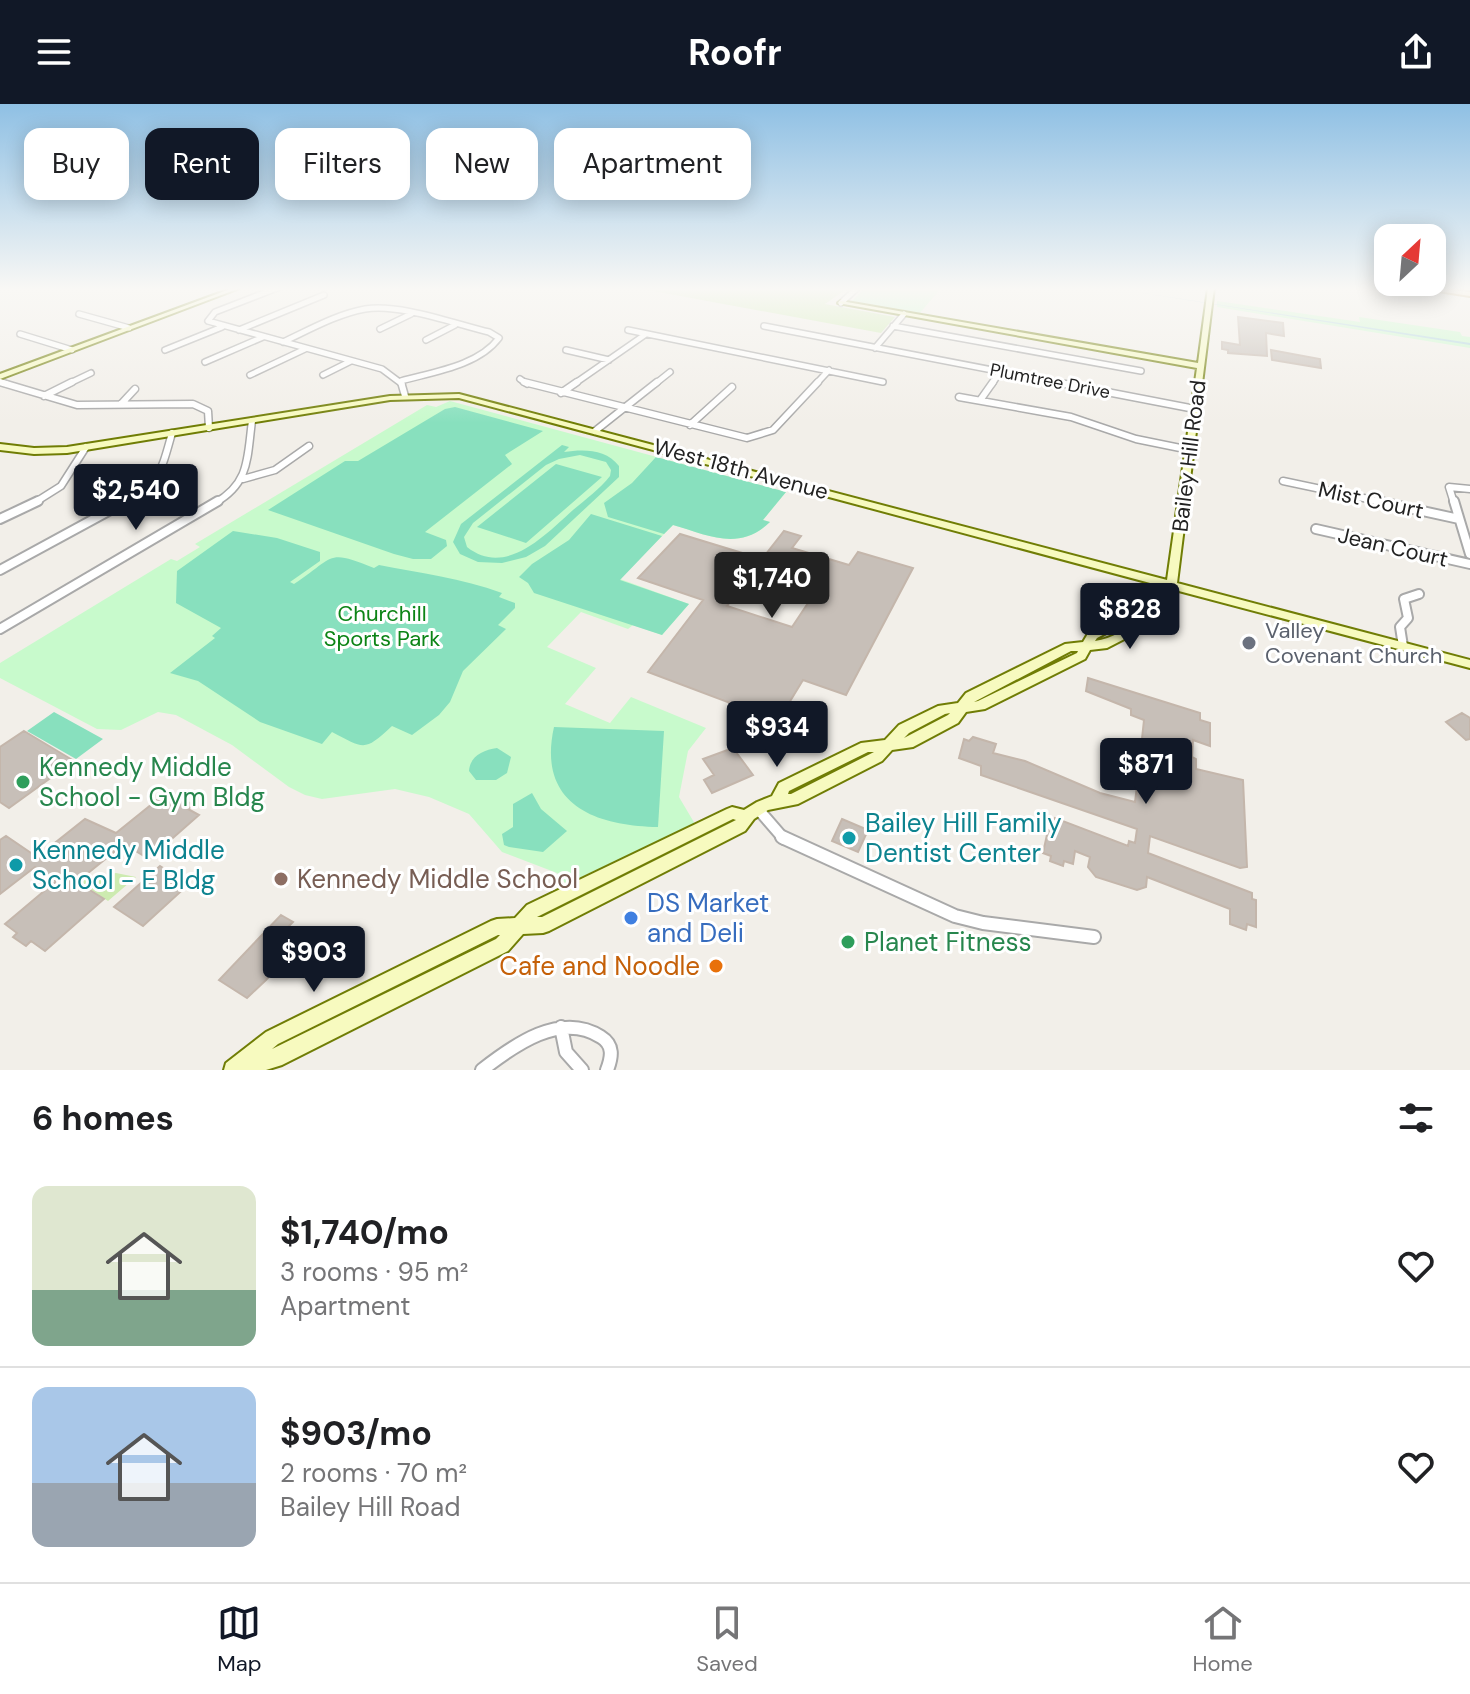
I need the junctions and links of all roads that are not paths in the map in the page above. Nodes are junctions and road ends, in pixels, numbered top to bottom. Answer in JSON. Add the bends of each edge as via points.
{"nodes":[{"id":1,"x":116,"y":333,"type":"edge"},
{"id":2,"x":205,"y":333,"type":"edge"},
{"id":3,"x":247,"y":333,"type":"edge"},
{"id":4,"x":304,"y":333,"type":"edge"},
{"id":5,"x":439,"y":333,"type":"edge"},
{"id":6,"x":493,"y":333,"type":"edge"},
{"id":7,"x":642,"y":333,"type":"edge"},
{"id":8,"x":800,"y":333,"type":"edge"},
{"id":9,"x":887,"y":333,"type":"edge"},
{"id":10,"x":932,"y":333,"type":"edge"},
{"id":11,"x":1012,"y":333,"type":"edge"},
{"id":12,"x":1205,"y":333,"type":"edge"},
{"id":13,"x":20,"y":334,"type":"dead end"},
{"id":14,"x":646,"y":334,"type":"junction"},
{"id":15,"x":263,"y":337,"type":"junction"},
{"id":16,"x":426,"y":340,"type":"dead end"},
{"id":17,"x":283,"y":342,"type":"junction"},
{"id":18,"x":306,"y":348,"type":"junction"},
{"id":19,"x":875,"y":348,"type":"junction"},
{"id":20,"x":72,"y":350,"type":"junction"},
{"id":21,"x":165,"y":350,"type":"dead end"},
{"id":22,"x":566,"y":350,"type":"dead end"},
{"id":23,"x":1114,"y":351,"type":"junction"},
{"id":24,"x":352,"y":360,"type":"junction"},
{"id":25,"x":609,"y":360,"type":"junction"},
{"id":26,"x":205,"y":362,"type":"dead end"},
{"id":27,"x":1109,"y":365,"type":"junction"},
{"id":28,"x":1200,"y":366,"type":"junction"},
{"id":29,"x":829,"y":370,"type":"junction"},
{"id":30,"x":1141,"y":371,"type":"dead end"},
{"id":31,"x":670,"y":372,"type":"dead end"},
{"id":32,"x":1000,"y":372,"type":"junction"},
{"id":33,"x":91,"y":373,"type":"dead end"},
{"id":34,"x":250,"y":375,"type":"dead end"},
{"id":35,"x":323,"y":375,"type":"dead end"},
{"id":36,"x":520,"y":379,"type":"dead end"},
{"id":37,"x":0,"y":380,"type":"edge"},
{"id":38,"x":401,"y":381,"type":"junction"},
{"id":39,"x":883,"y":382,"type":"dead end"},
{"id":40,"x":732,"y":387,"type":"dead end"},
{"id":41,"x":135,"y":389,"type":"dead end"},
{"id":42,"x":561,"y":393,"type":"junction"},
{"id":43,"x":43,"y":396,"type":"junction"},
{"id":44,"x":405,"y":396,"type":"junction"},
{"id":45,"x":959,"y":397,"type":"dead end"},
{"id":46,"x":981,"y":399,"type":"junction"},
{"id":47,"x":121,"y":404,"type":"junction"},
{"id":48,"x":623,"y":409,"type":"junction"},
{"id":49,"x":1195,"y":409,"type":"junction"},
{"id":50,"x":252,"y":421,"type":"junction"},
{"id":51,"x":690,"y":425,"type":"junction"},
{"id":52,"x":209,"y":428,"type":"junction"},
{"id":53,"x":595,"y":431,"type":"junction"},
{"id":54,"x":172,"y":433,"type":"junction"},
{"id":55,"x":309,"y":446,"type":"dead end"},
{"id":56,"x":0,"y":447,"type":"edge"},
{"id":57,"x":86,"y":447,"type":"junction"},
{"id":58,"x":1190,"y":450,"type":"junction"},
{"id":59,"x":243,"y":479,"type":"junction"},
{"id":60,"x":1283,"y":481,"type":"dead end"},
{"id":61,"x":1470,"y":489,"type":"edge"},
{"id":62,"x":0,"y":519,"type":"edge"},
{"id":63,"x":1459,"y":519,"type":"junction"},
{"id":64,"x":1316,"y":529,"type":"dead end"},
{"id":65,"x":1467,"y":534,"type":"edge"},
{"id":66,"x":1470,"y":554,"type":"edge"},
{"id":67,"x":1470,"y":564,"type":"edge"},
{"id":68,"x":0,"y":570,"type":"edge"},
{"id":69,"x":1173,"y":585,"type":"junction"},
{"id":70,"x":1419,"y":594,"type":"dead end"},
{"id":71,"x":1,"y":628,"type":"edge"},
{"id":72,"x":1403,"y":646,"type":"junction"},
{"id":73,"x":1470,"y":664,"type":"edge"},
{"id":74,"x":752,"y":812,"type":"junction"},
{"id":75,"x":644,"y":856,"type":"junction"},
{"id":76,"x":639,"y":876,"type":"junction"},
{"id":77,"x":518,"y":927,"type":"junction"},
{"id":78,"x":1094,"y":937,"type":"dead end"},
{"id":79,"x":561,"y":1027,"type":"junction"},
{"id":80,"x":234,"y":1070,"type":"edge"},
{"id":81,"x":482,"y":1070,"type":"edge"},
{"id":82,"x":582,"y":1070,"type":"edge"},
{"id":83,"x":607,"y":1070,"type":"edge"}],
"edges":[{"from":1,"to":20,"type":"main road"},
{"from":2,"to":21,"type":"street"},
{"from":3,"to":15,"type":"street"},
{"from":4,"to":17,"type":"street"},
{"from":5,"to":16,"type":"street"},
{"from":6,"to":38,"type":"street","via":[[498,341],[464,361]]},
{"from":7,"to":14,"type":"street"},
{"from":8,"to":19,"type":"street","name":"Plumtree Drive"},
{"from":9,"to":19,"type":"street"},
{"from":10,"to":27,"type":"street"},
{"from":11,"to":23,"type":"main road"},
{"from":12,"to":28,"type":"main road","name":"Bailey Hill Road"},
{"from":13,"to":20,"type":"street"},
{"from":14,"to":25,"type":"street"},
{"from":14,"to":29,"type":"street"},
{"from":15,"to":17,"type":"street"},
{"from":15,"to":26,"type":"street"},
{"from":17,"to":18,"type":"street"},
{"from":18,"to":24,"type":"street"},
{"from":18,"to":34,"type":"street"},
{"from":19,"to":32,"type":"street","name":"Plumtree Drive"},
{"from":20,"to":37,"type":"main road"},
{"from":22,"to":25,"type":"street"},
{"from":23,"to":27,"type":"street"},
{"from":23,"to":28,"type":"main road"},
{"from":24,"to":35,"type":"street"},
{"from":24,"to":38,"type":"street"},
{"from":25,"to":42,"type":"street"},
{"from":27,"to":30,"type":"street"},
{"from":28,"to":49,"type":"main road","name":"Bailey Hill Road"},
{"from":29,"to":39,"type":"street"},
{"from":29,"to":51,"type":"street","via":[[765,434],[741,437]]},
{"from":31,"to":48,"type":"street"},
{"from":32,"to":46,"type":"street"},
{"from":32,"to":49,"type":"street","name":"Plumtree Drive"},
{"from":33,"to":43,"type":"street"},
{"from":36,"to":42,"type":"street"},
{"from":37,"to":43,"type":"street"},
{"from":38,"to":44,"type":"street"},
{"from":40,"to":51,"type":"street"},
{"from":41,"to":47,"type":"street"},
{"from":42,"to":48,"type":"street"},
{"from":43,"to":47,"type":"street","via":[[77,405]]},
{"from":44,"to":50,"type":"main road","name":"West 18th Avenue"},
{"from":44,"to":53,"type":"main road","name":"West 18th Avenue","via":[[471,398]]},
{"from":45,"to":46,"type":"street"},
{"from":46,"to":58,"type":"street"},
{"from":47,"to":52,"type":"street","via":[[193,404],[208,411]]},
{"from":48,"to":51,"type":"street"},
{"from":48,"to":53,"type":"street"},
{"from":49,"to":58,"type":"main road","name":"Bailey Hill Road"},
{"from":50,"to":52,"type":"main road","name":"West 18th Avenue"},
{"from":50,"to":59,"type":"street"},
{"from":52,"to":54,"type":"main road","name":"West 18th Avenue"},
{"from":53,"to":69,"type":"main road","name":"West 18th Avenue"},
{"from":54,"to":57,"type":"main road","name":"West 18th Avenue"},
{"from":54,"to":68,"type":"street","via":[[160,476],[148,490]]},
{"from":55,"to":59,"type":"street","via":[[275,470]]},
{"from":56,"to":57,"type":"main road","name":"West 18th Avenue"},
{"from":57,"to":62,"type":"street","via":[[61,488]]},
{"from":58,"to":69,"type":"main road","name":"Bailey Hill Road"},
{"from":59,"to":71,"type":"street","via":[[218,503]]},
{"from":60,"to":63,"type":"street","name":"Mist Court"},
{"from":61,"to":63,"type":"street","via":[[1449,485]]},
{"from":63,"to":65,"type":"street"},
{"from":64,"to":67,"type":"street","name":"Jean Court"},
{"from":65,"to":66,"type":"street"},
{"from":69,"to":72,"type":"main road","name":"West 18th Avenue"},
{"from":69,"to":74,"type":"main road","name":"Bailey Hill Road","via":[[1166,603],[1134,629],[1103,645],[1087,646],[1081,656],[980,706],[965,706],[953,719],[908,743],[887,747],[793,800],[778,799]]},
{"from":70,"to":72,"type":"street","via":[[1404,599],[1408,619],[1400,627]]},
{"from":72,"to":73,"type":"main road","name":"West 18th Avenue"},
{"from":74,"to":75,"type":"main road","name":"Bailey Hill Road","via":[[732,813]]},
{"from":74,"to":76,"type":"main road","name":"Bailey Hill Road","via":[[740,826]]},
{"from":74,"to":78,"type":"street","via":[[785,840],[955,916]]},
{"from":75,"to":76,"type":"main road"},
{"from":75,"to":77,"type":"main road","name":"Bailey Hill Road","via":[[533,910]]},
{"from":76,"to":77,"type":"main road","name":"Bailey Hill Road","via":[[543,925]]},
{"from":77,"to":80,"type":"main road","name":"Bailey Hill Road","via":[[497,927],[272,1038]]},
{"from":79,"to":81,"type":"street"},
{"from":79,"to":82,"type":"street","via":[[571,1062]]},
{"from":79,"to":83,"type":"street","via":[[593,1030],[609,1042],[613,1055]]}]}
